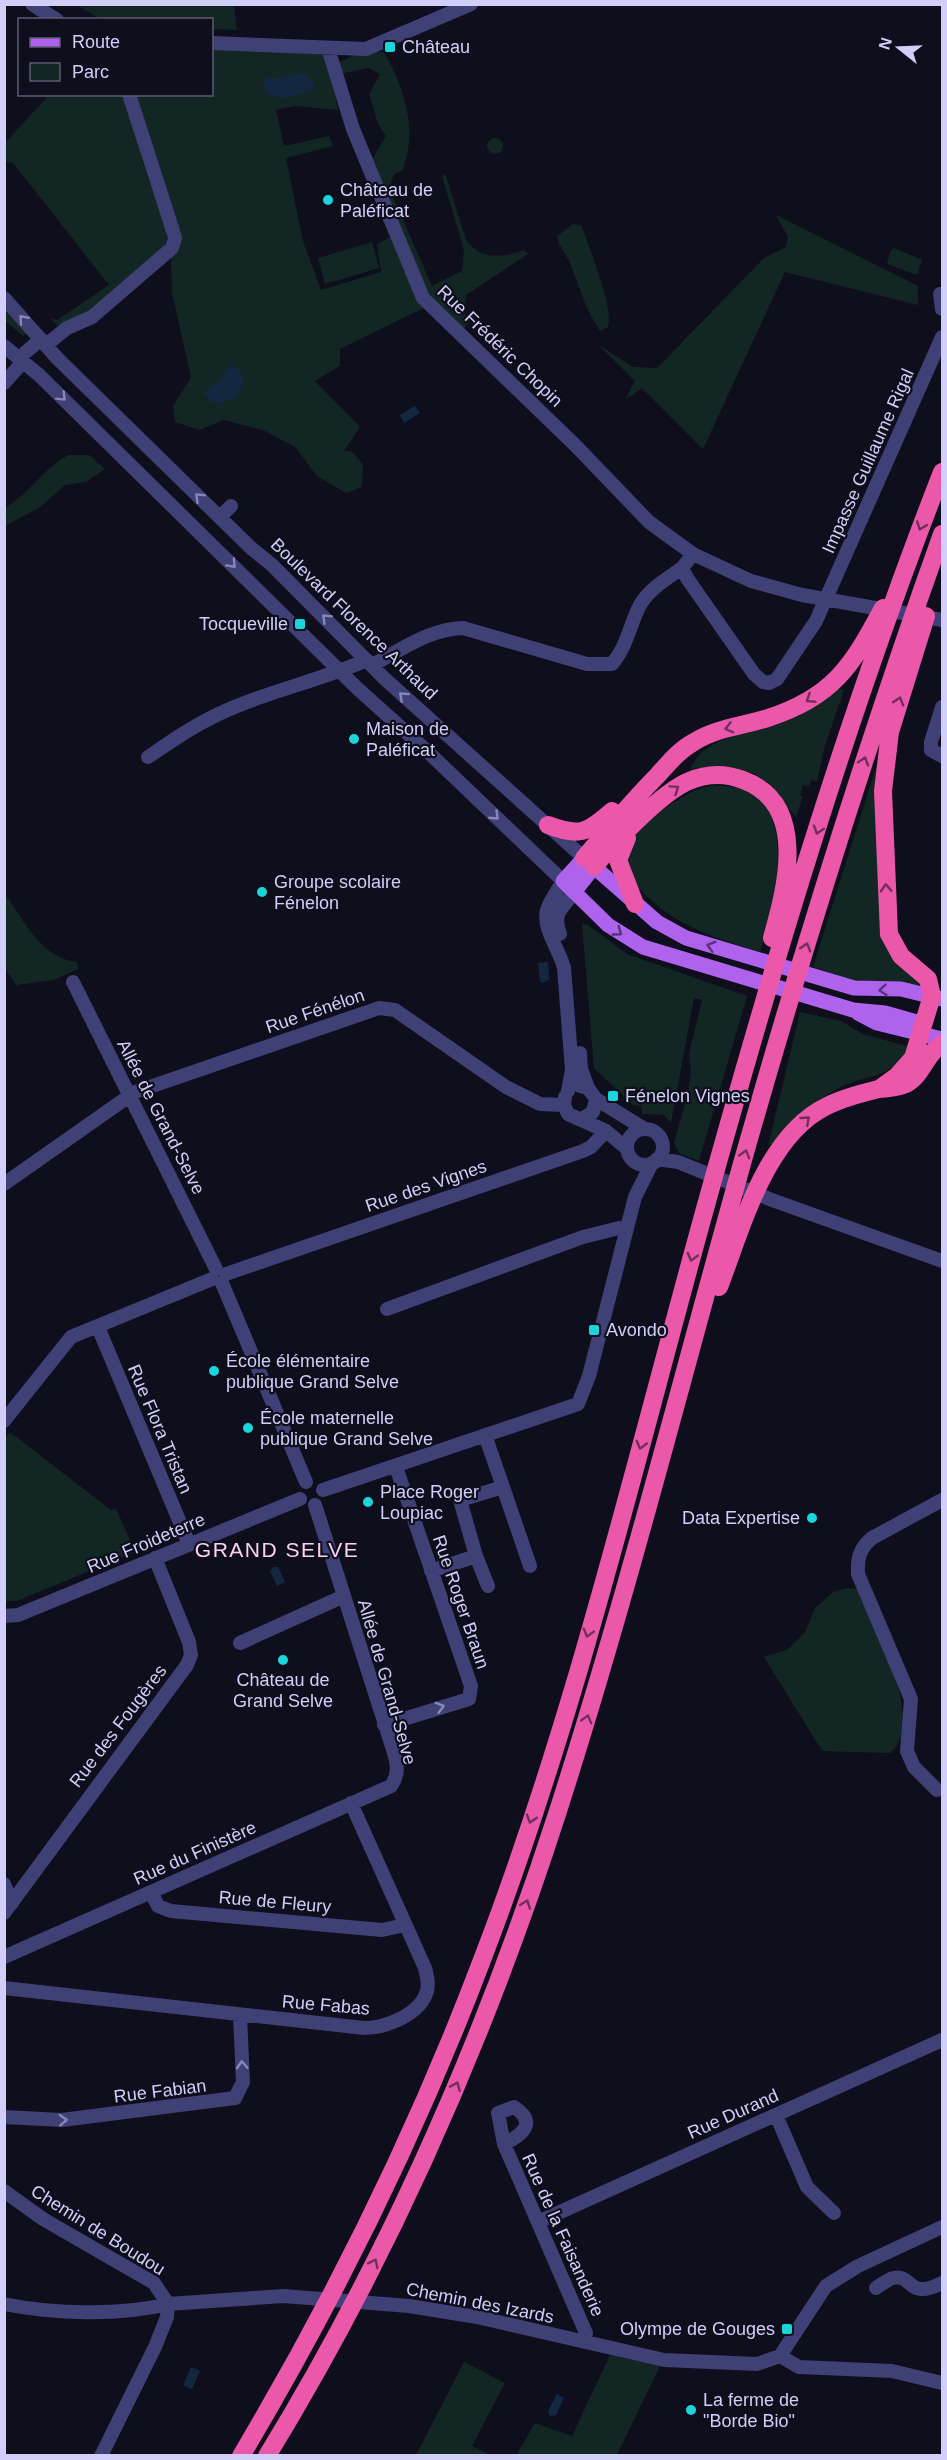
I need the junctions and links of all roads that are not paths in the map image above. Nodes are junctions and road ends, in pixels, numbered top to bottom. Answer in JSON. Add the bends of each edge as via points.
{"nodes":[{"id":1,"x":32,"y":4,"type":"edge"},
{"id":2,"x":471,"y":4,"type":"edge"},
{"id":3,"x":54,"y":18,"type":"edge"},
{"id":4,"x":213,"y":43,"type":"edge"},
{"id":5,"x":328,"y":48,"type":"junction"},
{"id":6,"x":130,"y":96,"type":"edge"},
{"id":7,"x":940,"y":294,"type":"dead end"},
{"id":8,"x":4,"y":298,"type":"edge"},
{"id":9,"x":942,"y":309,"type":"edge"},
{"id":10,"x":942,"y":337,"type":"edge"},
{"id":11,"x":45,"y":344,"type":"junction"},
{"id":12,"x":4,"y":346,"type":"edge"},
{"id":13,"x":24,"y":362,"type":"junction"},
{"id":14,"x":4,"y":382,"type":"edge"},
{"id":15,"x":942,"y":471,"type":"edge"},
{"id":16,"x":231,"y":506,"type":"dead end"},
{"id":17,"x":220,"y":517,"type":"junction"},
{"id":18,"x":942,"y":534,"type":"edge"},
{"id":19,"x":693,"y":554,"type":"junction"},
{"id":20,"x":942,"y":561,"type":"edge"},
{"id":21,"x":906,"y":567,"type":"junction"},
{"id":22,"x":682,"y":568,"type":"junction"},
{"id":23,"x":826,"y":600,"type":"junction"},
{"id":24,"x":942,"y":621,"type":"edge"},
{"id":25,"x":371,"y":664,"type":"junction"},
{"id":26,"x":345,"y":675,"type":"junction"},
{"id":27,"x":942,"y":707,"type":"edge"},
{"id":28,"x":942,"y":756,"type":"edge"},
{"id":29,"x":148,"y":757,"type":"dead end"},
{"id":30,"x":632,"y":801,"type":"junction"},
{"id":31,"x":548,"y":825,"type":"junction"},
{"id":32,"x":632,"y":828,"type":"junction"},
{"id":33,"x":589,"y":862,"type":"junction"},
{"id":34,"x":563,"y":881,"type":"junction"},
{"id":35,"x":574,"y":892,"type":"junction"},
{"id":36,"x":635,"y":904,"type":"junction"},
{"id":37,"x":889,"y":924,"type":"junction"},
{"id":38,"x":942,"y":979,"type":"edge"},
{"id":39,"x":73,"y":982,"type":"dead end"},
{"id":40,"x":937,"y":998,"type":"edge"},
{"id":41,"x":923,"y":1029,"type":"junction"},
{"id":42,"x":942,"y":1039,"type":"edge"},
{"id":43,"x":942,"y":1044,"type":"edge"},
{"id":44,"x":879,"y":1089,"type":"junction"},
{"id":45,"x":592,"y":1094,"type":"junction"},
{"id":46,"x":129,"y":1096,"type":"junction"},
{"id":47,"x":566,"y":1098,"type":"junction"},
{"id":48,"x":582,"y":1119,"type":"junction"},
{"id":49,"x":643,"y":1128,"type":"junction"},
{"id":50,"x":606,"y":1131,"type":"junction"},
{"id":51,"x":629,"y":1154,"type":"junction"},
{"id":52,"x":657,"y":1157,"type":"junction"},
{"id":53,"x":4,"y":1184,"type":"edge"},
{"id":54,"x":635,"y":1197,"type":"junction"},
{"id":55,"x":707,"y":1201,"type":"junction"},
{"id":56,"x":627,"y":1229,"type":"junction"},
{"id":57,"x":942,"y":1261,"type":"edge"},
{"id":58,"x":219,"y":1276,"type":"junction"},
{"id":59,"x":387,"y":1309,"type":"dead end"},
{"id":60,"x":98,"y":1327,"type":"junction"},
{"id":61,"x":685,"y":1373,"type":"junction"},
{"id":62,"x":4,"y":1421,"type":"edge"},
{"id":63,"x":485,"y":1435,"type":"junction"},
{"id":64,"x":396,"y":1467,"type":"junction"},
{"id":65,"x":306,"y":1482,"type":"junction"},
{"id":66,"x":503,"y":1487,"type":"junction"},
{"id":67,"x":323,"y":1490,"type":"junction"},
{"id":68,"x":300,"y":1499,"type":"junction"},
{"id":69,"x":942,"y":1500,"type":"edge"},
{"id":70,"x":315,"y":1505,"type":"junction"},
{"id":71,"x":189,"y":1544,"type":"junction"},
{"id":72,"x":476,"y":1556,"type":"junction"},
{"id":73,"x":155,"y":1558,"type":"junction"},
{"id":74,"x":530,"y":1566,"type":"dead end"},
{"id":75,"x":431,"y":1570,"type":"junction"},
{"id":76,"x":488,"y":1586,"type":"dead end"},
{"id":77,"x":344,"y":1596,"type":"junction"},
{"id":78,"x":5,"y":1616,"type":"edge"},
{"id":79,"x":240,"y":1643,"type":"dead end"},
{"id":80,"x":384,"y":1725,"type":"junction"},
{"id":81,"x":396,"y":1778,"type":"joint"},
{"id":82,"x":937,"y":1790,"type":"dead end"},
{"id":83,"x":351,"y":1803,"type":"junction"},
{"id":84,"x":4,"y":1884,"type":"edge"},
{"id":85,"x":151,"y":1892,"type":"junction"},
{"id":86,"x":8,"y":1908,"type":"edge"},
{"id":87,"x":405,"y":1925,"type":"junction"},
{"id":88,"x":4,"y":1957,"type":"edge"},
{"id":89,"x":4,"y":1988,"type":"edge"},
{"id":90,"x":240,"y":2015,"type":"junction"},
{"id":91,"x":942,"y":2040,"type":"edge"},
{"id":92,"x":776,"y":2115,"type":"junction"},
{"id":93,"x":4,"y":2117,"type":"edge"},
{"id":94,"x":504,"y":2144,"type":"dead end"},
{"id":95,"x":4,"y":2191,"type":"edge"},
{"id":96,"x":834,"y":2213,"type":"dead end"},
{"id":97,"x":538,"y":2222,"type":"junction"},
{"id":98,"x":942,"y":2227,"type":"edge"},
{"id":99,"x":942,"y":2283,"type":"edge"},
{"id":100,"x":876,"y":2288,"type":"dead end"},
{"id":101,"x":4,"y":2304,"type":"edge"},
{"id":102,"x":168,"y":2304,"type":"junction"},
{"id":103,"x":346,"y":2315,"type":"junction"},
{"id":104,"x":308,"y":2338,"type":"junction"},
{"id":105,"x":584,"y":2342,"type":"junction"},
{"id":106,"x":780,"y":2356,"type":"junction"},
{"id":107,"x":942,"y":2383,"type":"edge"},
{"id":108,"x":101,"y":2456,"type":"edge"},
{"id":109,"x":230,"y":2456,"type":"edge"},
{"id":110,"x":241,"y":2456,"type":"edge"},
{"id":111,"x":267,"y":2456,"type":"edge"},
{"id":112,"x":280,"y":2456,"type":"edge"}],
"edges":[{"from":1,"to":3,"type":"street"},
{"from":2,"to":5,"type":"street","via":[[366,49]]},
{"from":4,"to":5,"type":"street"},
{"from":5,"to":19,"type":"street","name":"Rue Frédéric Chopin","via":[[353,129],[423,298],[649,522]]},
{"from":6,"to":11,"type":"street","via":[[175,238],[172,248],[92,317]]},
{"from":7,"to":9,"type":"street"},
{"from":11,"to":8,"type":"street","name":"Boulevard Florence Arthaud","one_way":true},
{"from":10,"to":23,"type":"street","name":"Impasse Guillaume Rigal"},
{"from":11,"to":13,"type":"street"},
{"from":17,"to":11,"type":"street","name":"Boulevard Florence Arthaud","one_way":true},
{"from":12,"to":13,"type":"street"},
{"from":13,"to":14,"type":"street"},
{"from":13,"to":26,"type":"street","one_way":true},
{"from":15,"to":21,"type":"highway","one_way":true},
{"from":16,"to":17,"type":"street"},
{"from":25,"to":17,"type":"street","name":"Boulevard Florence Arthaud","one_way":true},
{"from":61,"to":18,"type":"highway","one_way":true,"via":[[743,1160],[842,826]]},
{"from":19,"to":22,"type":"street"},
{"from":19,"to":23,"type":"street","name":"Rue Frédéric Chopin","via":[[750,581]]},
{"from":37,"to":20,"type":"highway","one_way":true,"via":[[884,766],[890,732]]},
{"from":21,"to":30,"type":"highway","one_way":true,"via":[[858,654],[832,683],[802,705],[694,742]]},
{"from":21,"to":55,"type":"highway","one_way":true,"via":[[804,874]]},
{"from":22,"to":23,"type":"street","via":[[763,682],[777,678]]},
{"from":22,"to":25,"type":"street","via":[[642,602],[619,657],[612,664],[587,664],[463,628],[427,636]]},
{"from":23,"to":24,"type":"street","name":"Rue Frédéric Chopin"},
{"from":25,"to":26,"type":"street"},
{"from":31,"to":25,"type":"street","name":"Boulevard Florence Arthaud","one_way":true},
{"from":26,"to":29,"type":"street","via":[[251,701],[203,722]]},
{"from":26,"to":34,"type":"street","one_way":true},
{"from":27,"to":28,"type":"street","via":[[931,750]]},
{"from":30,"to":31,"type":"highway","via":[[616,807],[586,831],[569,832]]},
{"from":30,"to":33,"type":"highway"},
{"from":31,"to":33,"type":"street","name":"Boulevard Florence Arthaud"},
{"from":32,"to":33,"type":"highway"},
{"from":32,"to":36,"type":"highway","via":[[618,860]]},
{"from":32,"to":55,"type":"highway","one_way":true,"via":[[682,785],[722,775],[749,782],[763,792],[779,813],[788,839],[777,921],[704,1176]]},
{"from":33,"to":34,"type":"main road"},
{"from":33,"to":35,"type":"main road"},
{"from":33,"to":36,"type":"main road","name":"Boulevard Florence Arthaud"},
{"from":34,"to":35,"type":"main road"},
{"from":34,"to":47,"type":"street","via":[[546,914],[564,968],[572,1070]]},
{"from":35,"to":41,"type":"main road","one_way":true,"via":[[608,925],[654,951],[853,1010],[877,1023]]},
{"from":35,"to":45,"type":"street","via":[[557,913],[556,923],[573,976],[581,1069]]},
{"from":40,"to":36,"type":"main road","name":"Boulevard Florence Arthaud","one_way":true,"via":[[901,989],[860,990],[736,953],[677,934]]},
{"from":37,"to":38,"type":"highway","via":[[906,950]]},
{"from":37,"to":40,"type":"highway","via":[[893,945],[928,979]]},
{"from":39,"to":46,"type":"street","name":"Allée de Grand-Selve"},
{"from":40,"to":41,"type":"highway"},
{"from":41,"to":42,"type":"main road"},
{"from":41,"to":44,"type":"highway","via":[[907,1067]]},
{"from":43,"to":44,"type":"highway","via":[[905,1085]]},
{"from":61,"to":44,"type":"highway","one_way":true,"via":[[761,1181],[778,1152],[814,1113]]},
{"from":45,"to":47,"type":"street","via":[[577,1086]]},
{"from":45,"to":48,"type":"street","via":[[593,1112]]},
{"from":45,"to":49,"type":"street"},
{"from":46,"to":47,"type":"street","name":"Rue Fénélon","via":[[388,1007],[513,1091],[540,1104]]},
{"from":46,"to":53,"type":"street"},
{"from":46,"to":58,"type":"street","name":"Allée de Grand-Selve"},
{"from":47,"to":48,"type":"street","via":[[568,1114]]},
{"from":48,"to":50,"type":"street"},
{"from":49,"to":51,"type":"street","via":[[630,1136]]},
{"from":49,"to":52,"type":"street","via":[[657,1133]]},
{"from":50,"to":51,"type":"street"},
{"from":50,"to":58,"type":"street","name":"Rue des Vignes","via":[[583,1150]]},
{"from":51,"to":52,"type":"street","via":[[642,1165]]},
{"from":51,"to":54,"type":"street"},
{"from":52,"to":54,"type":"street"},
{"from":52,"to":57,"type":"street"},
{"from":54,"to":56,"type":"street"},
{"from":55,"to":104,"type":"highway","one_way":true,"via":[[565,1714],[513,1875],[410,2134]]},
{"from":56,"to":59,"type":"street","via":[[583,1237]]},
{"from":56,"to":63,"type":"street","via":[[589,1376],[578,1404]]},
{"from":58,"to":60,"type":"street","name":"Rue des Vignes"},
{"from":58,"to":65,"type":"street","name":"Allée de Grand-Selve"},
{"from":60,"to":62,"type":"street","name":"Rue des Vignes","via":[[71,1337],[63,1345]]},
{"from":60,"to":71,"type":"street","name":"Rue Flora Tristan"},
{"from":103,"to":61,"type":"highway","one_way":true,"via":[[399,2213],[466,2062],[533,1887],[587,1718]]},
{"from":63,"to":64,"type":"street"},
{"from":63,"to":66,"type":"street"},
{"from":64,"to":67,"type":"street"},
{"from":64,"to":75,"type":"street","name":"Rue Roger Braun"},
{"from":65,"to":67,"type":"street","via":[[316,1482]]},
{"from":65,"to":68,"type":"street"},
{"from":66,"to":72,"type":"street","via":[[460,1500]]},
{"from":66,"to":74,"type":"street"},
{"from":67,"to":70,"type":"street","via":[[322,1499]]},
{"from":68,"to":70,"type":"street"},
{"from":68,"to":71,"type":"street","name":"Rue Froideterre"},
{"from":69,"to":82,"type":"street","via":[[872,1538],[857,1561],[858,1574],[911,1699],[907,1751],[914,1767]]},
{"from":70,"to":77,"type":"street","name":"Allée de Grand-Selve"},
{"from":71,"to":73,"type":"street","name":"Rue Froideterre"},
{"from":72,"to":75,"type":"street"},
{"from":72,"to":76,"type":"street"},
{"from":73,"to":78,"type":"street","name":"Rue Froideterre","via":[[18,1616]]},
{"from":73,"to":86,"type":"street","name":"Rue des Fougères","via":[[189,1642],[191,1655],[187,1665]]},
{"from":80,"to":75,"type":"street","name":"Rue Roger Braun","one_way":true,"via":[[469,1699],[471,1686]]},
{"from":77,"to":79,"type":"street","name":"Allée de Grand-Selve"},
{"from":77,"to":80,"type":"street","name":"Allée de Grand-Selve"},
{"from":80,"to":81,"type":"street","name":"Allée de Grand-Selve","via":[[398,1770]]},
{"from":81,"to":83,"type":"street","name":"Rue du Finistère","via":[[390,1786]]},
{"from":83,"to":85,"type":"street","name":"Rue du Finistère"},
{"from":83,"to":87,"type":"street","name":"Rue Fabas"},
{"from":84,"to":86,"type":"street","name":"Rue des Fougères"},
{"from":85,"to":87,"type":"street","name":"Rue de Fleury","via":[[158,1906],[171,1911],[382,1930]]},
{"from":85,"to":88,"type":"street","name":"Rue du Finistère"},
{"from":87,"to":90,"type":"street","name":"Rue Fabas","via":[[424,1968],[427,1989],[412,2010],[395,2021],[364,2028]]},
{"from":89,"to":90,"type":"street","name":"Rue Fabas"},
{"from":93,"to":90,"type":"street","name":"Rue Fabian","one_way":true,"via":[[62,2120],[235,2098],[243,2082]]},
{"from":91,"to":92,"type":"street","name":"Rue Durand"},
{"from":92,"to":96,"type":"street","via":[[807,2187]]},
{"from":92,"to":97,"type":"street","name":"Rue Durand"},
{"from":94,"to":97,"type":"street","name":"Rue de la Faisanderie"},
{"from":95,"to":102,"type":"street","name":"Chemin de Boudou","via":[[43,2219],[154,2283]]},
{"from":97,"to":105,"type":"street","name":"Rue de la Faisanderie","via":[[586,2333]]},
{"from":98,"to":106,"type":"street","via":[[858,2266],[826,2286]]},
{"from":99,"to":100,"type":"street","via":[[921,2291],[894,2277]]},
{"from":101,"to":102,"type":"street","name":"Chemin des Izards","via":[[75,2311]]},
{"from":102,"to":105,"type":"street","name":"Chemin des Izards","via":[[283,2296],[388,2305],[439,2310]]},
{"from":102,"to":108,"type":"street","via":[[155,2347]]},
{"from":103,"to":111,"type":"highway"},
{"from":103,"to":112,"type":"highway"},
{"from":104,"to":109,"type":"highway"},
{"from":104,"to":110,"type":"highway"},
{"from":105,"to":106,"type":"street","name":"Chemin des Izards","via":[[664,2360],[757,2364]]},
{"from":106,"to":107,"type":"street","via":[[799,2367],[892,2371]]}]}
